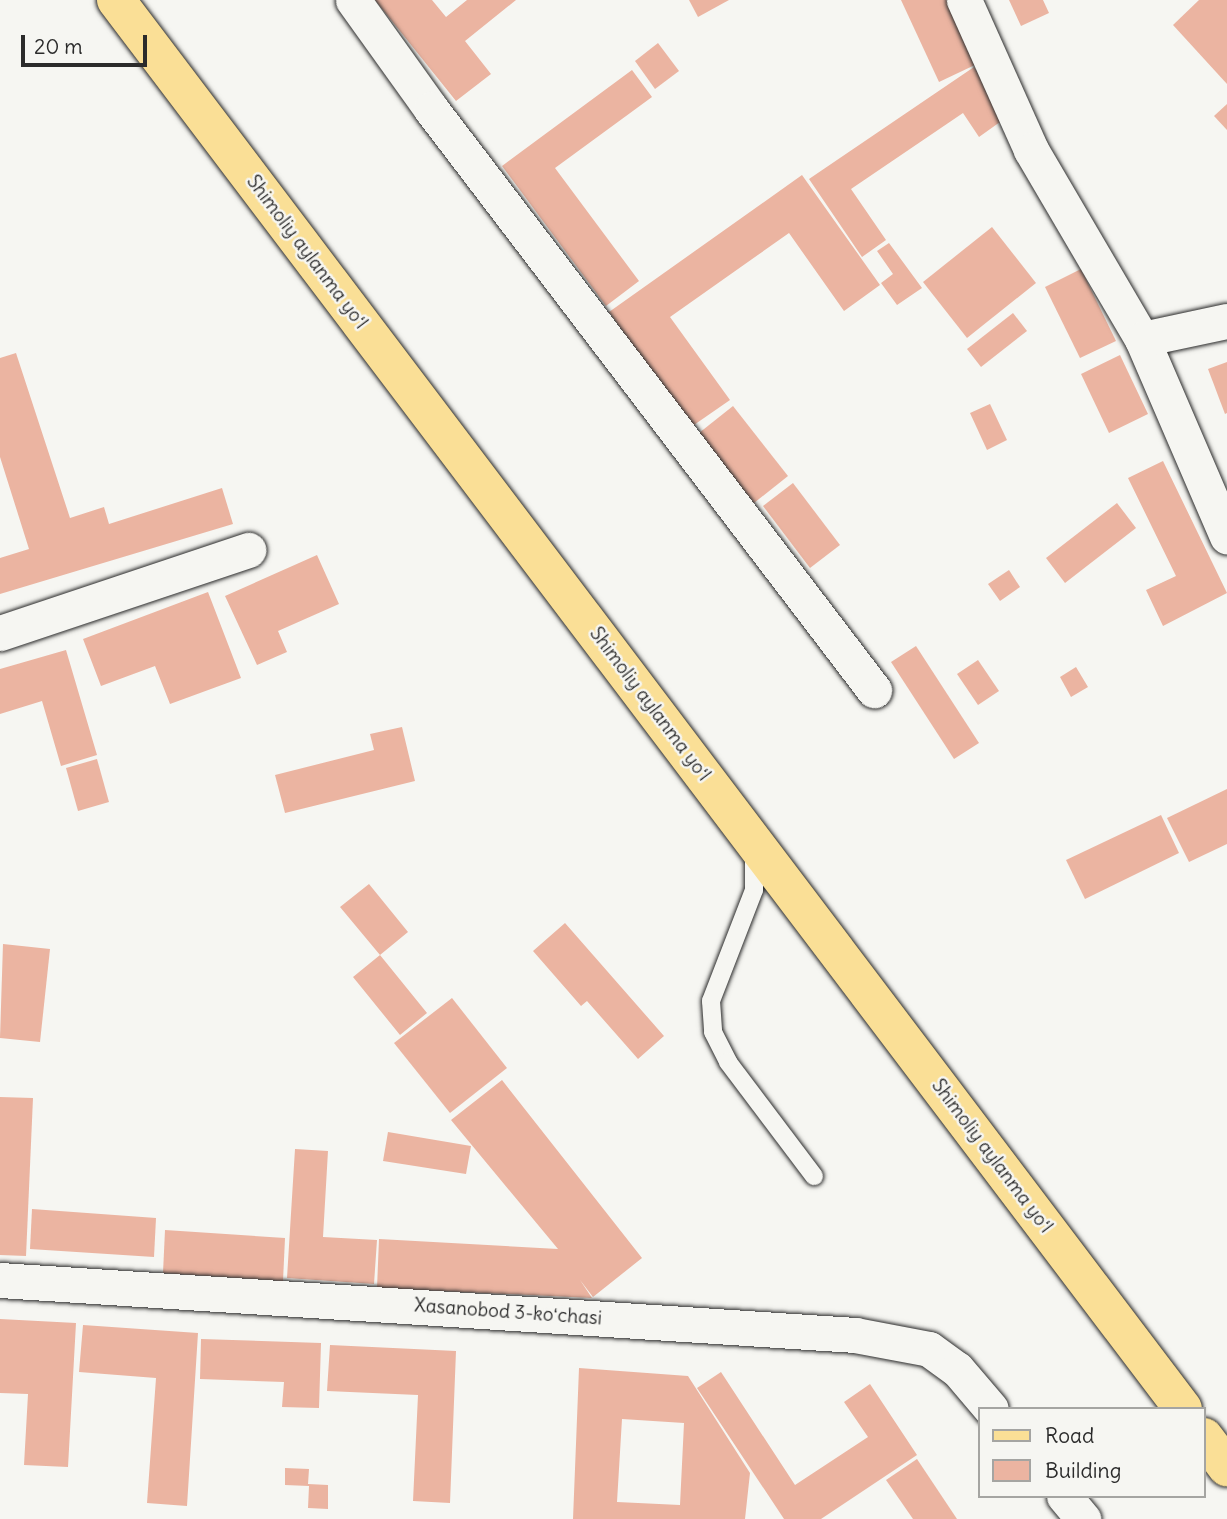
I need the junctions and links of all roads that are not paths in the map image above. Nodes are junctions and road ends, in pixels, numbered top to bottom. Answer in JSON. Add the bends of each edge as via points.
{"nodes":[{"id":1,"x":116,"y":0,"type":"edge"},
{"id":2,"x":353,"y":0,"type":"edge"},
{"id":3,"x":964,"y":0,"type":"edge"},
{"id":4,"x":1227,"y":321,"type":"edge"},
{"id":5,"x":1142,"y":339,"type":"junction"},
{"id":6,"x":1227,"y":536,"type":"edge"},
{"id":7,"x":248,"y":550,"type":"dead end"},
{"id":8,"x":0,"y":633,"type":"edge"},
{"id":9,"x":874,"y":690,"type":"dead end"},
{"id":10,"x":755,"y":843,"type":"junction"},
{"id":11,"x":814,"y":1176,"type":"dead end"},
{"id":12,"x":0,"y":1280,"type":"edge"},
{"id":13,"x":989,"y":1407,"type":"edge"},
{"id":14,"x":1181,"y":1407,"type":"edge"},
{"id":15,"x":1206,"y":1440,"type":"edge"},
{"id":16,"x":1227,"y":1467,"type":"edge"},
{"id":17,"x":1066,"y":1498,"type":"edge"},
{"id":18,"x":1083,"y":1519,"type":"edge"}],
"edges":[{"from":1,"to":10,"type":"main road","name":"Shimoliy aylanma yoʻl"},
{"from":2,"to":9,"type":"street"},
{"from":3,"to":5,"type":"street","via":[[1031,150]]},
{"from":4,"to":5,"type":"street"},
{"from":5,"to":6,"type":"street"},
{"from":7,"to":8,"type":"street"},
{"from":10,"to":11,"type":"lane","via":[[754,890],[711,1001],[713,1031],[729,1062]]},
{"from":10,"to":14,"type":"main road","name":"Shimoliy aylanma yoʻl"},
{"from":12,"to":13,"type":"street","name":"Xasanobod 3-koʻchasi","via":[[855,1335],[929,1349],[957,1369]]},
{"from":15,"to":16,"type":"main road"},
{"from":17,"to":18,"type":"street"}]}
